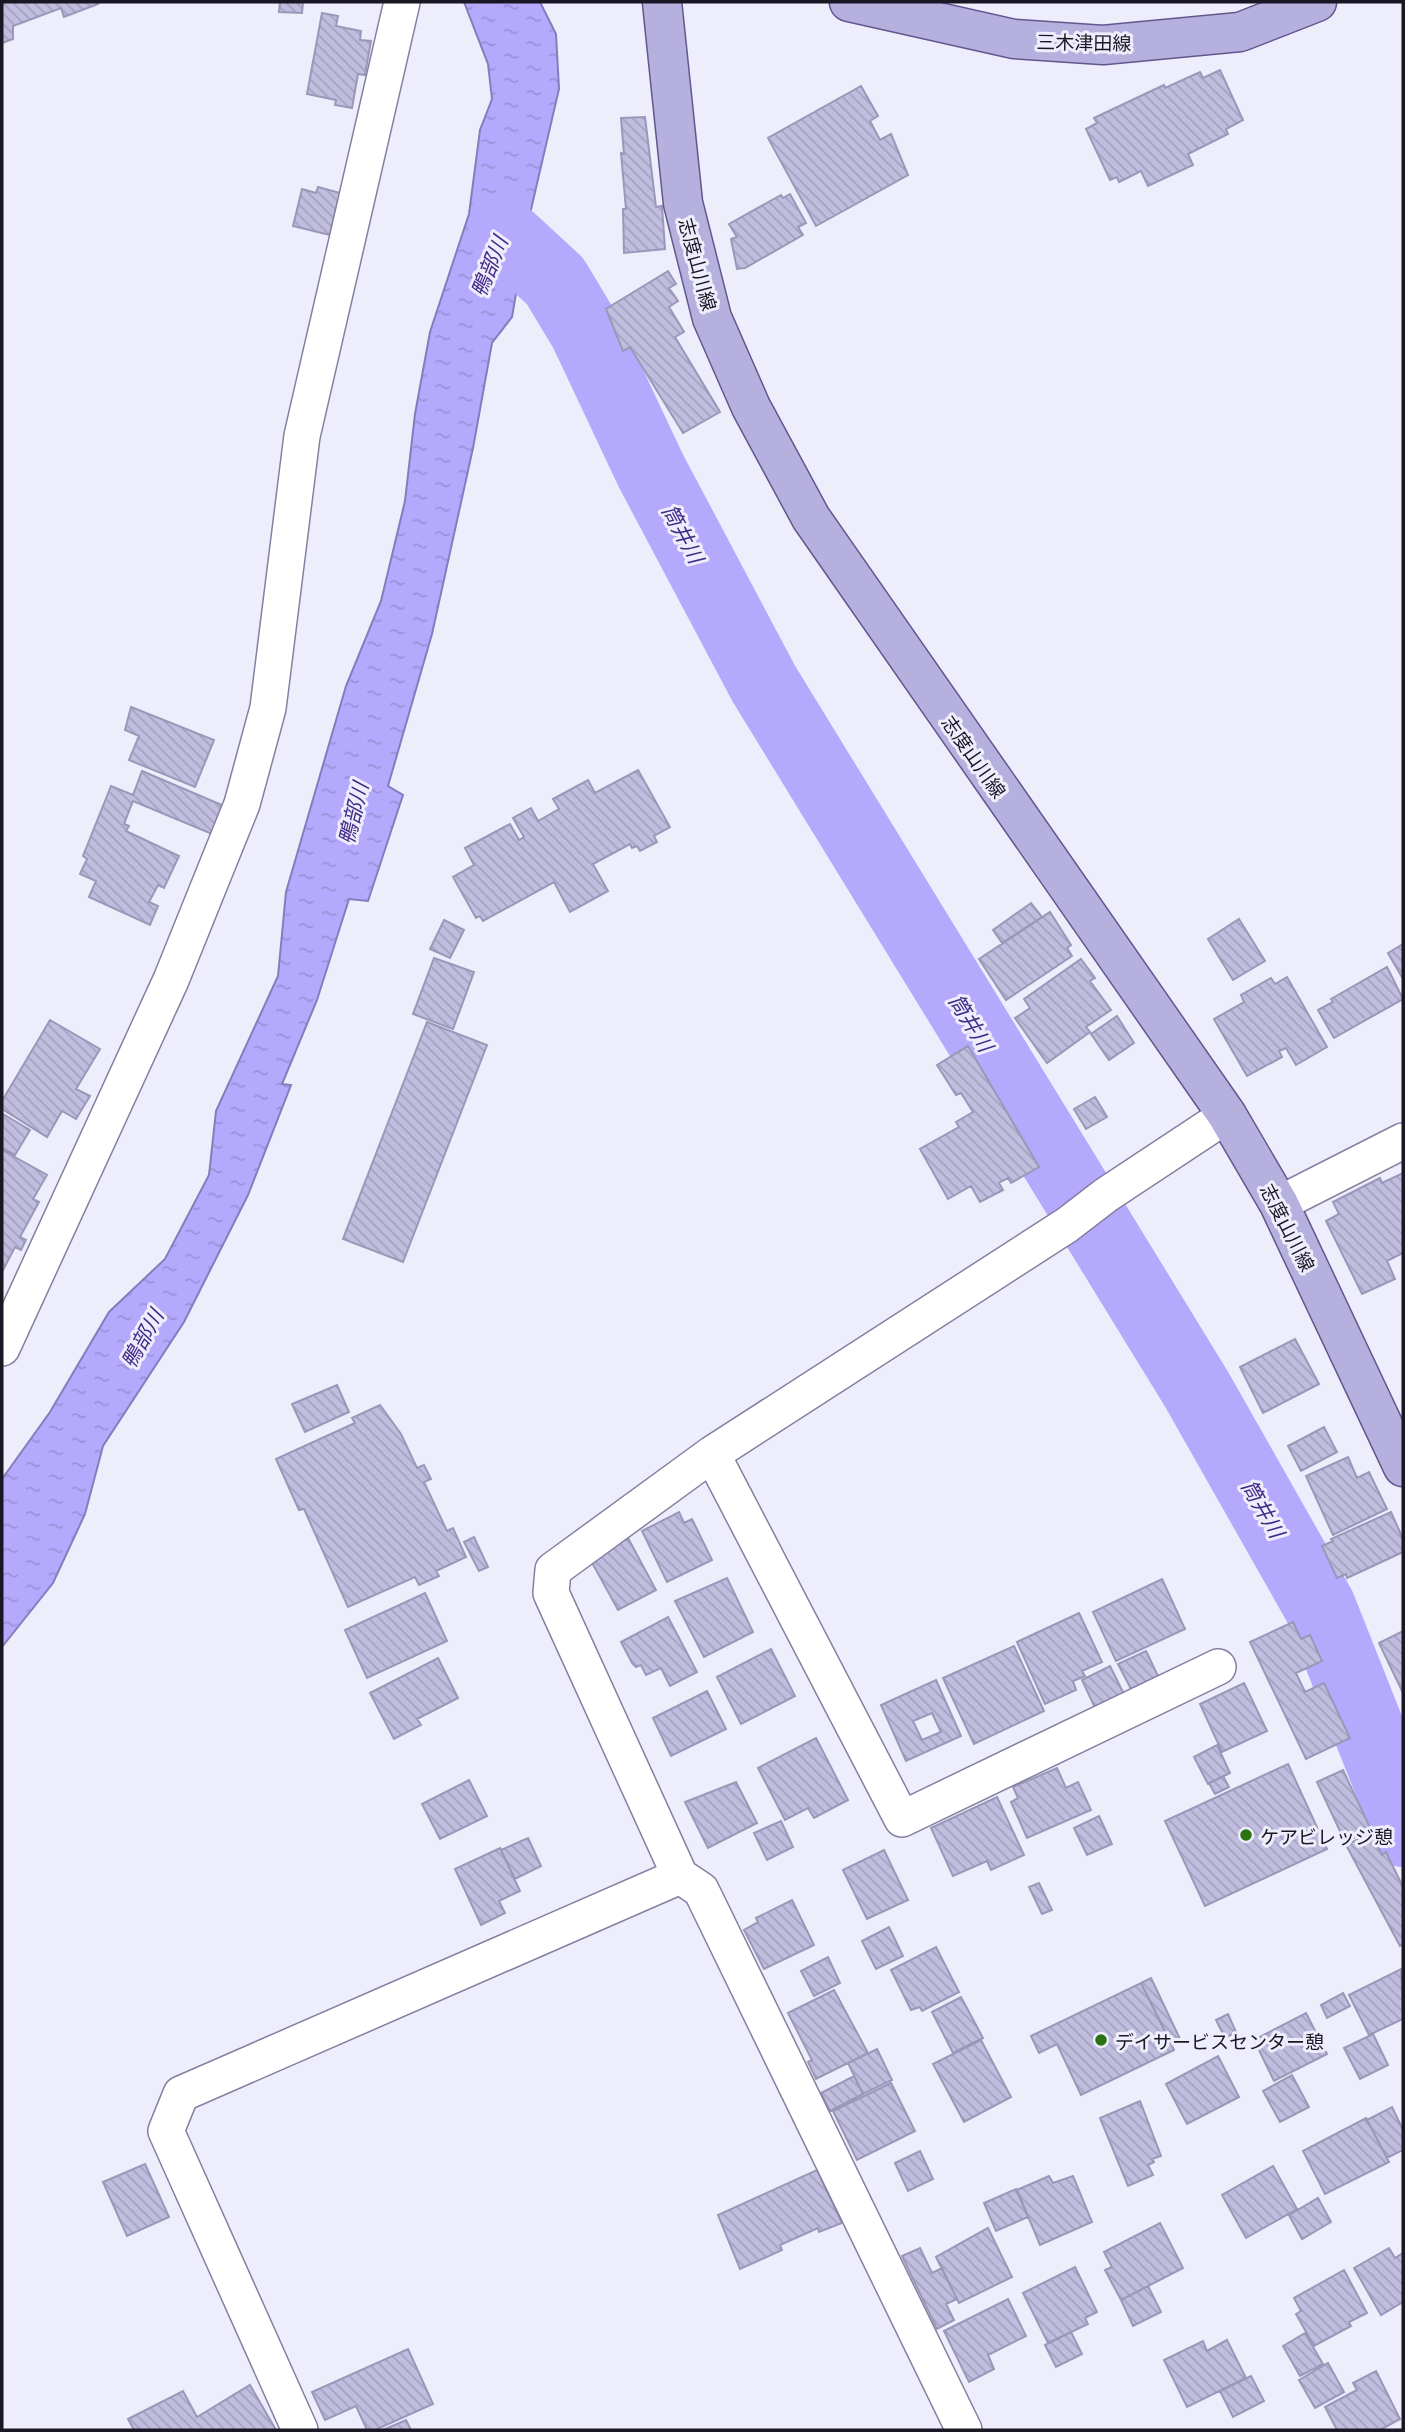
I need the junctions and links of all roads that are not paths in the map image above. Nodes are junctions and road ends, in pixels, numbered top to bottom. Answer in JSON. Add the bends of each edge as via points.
{"nodes":[{"id":1,"x":402,"y":2,"type":"edge"},
{"id":2,"x":662,"y":2,"type":"edge"},
{"id":3,"x":849,"y":2,"type":"edge"},
{"id":4,"x":1317,"y":2,"type":"edge"},
{"id":5,"x":1227,"y":1115,"type":"junction"},
{"id":6,"x":1403,"y":1141,"type":"edge"},
{"id":7,"x":1279,"y":1204,"type":"junction"},
{"id":8,"x":2,"y":1348,"type":"edge"},
{"id":9,"x":712,"y":1454,"type":"junction"},
{"id":10,"x":1403,"y":1467,"type":"edge"},
{"id":11,"x":1219,"y":1667,"type":"dead end"},
{"id":12,"x":680,"y":1876,"type":"junction"},
{"id":13,"x":300,"y":2430,"type":"edge"},
{"id":14,"x":964,"y":2430,"type":"edge"}],
"edges":[{"from":1,"to":8,"type":"street","via":[[302,436],[268,708],[242,804],[171,980]]},
{"from":2,"to":5,"type":"main road","name":"志度山川線","via":[[683,203],[712,318],[751,407],[811,518]]},
{"from":3,"to":4,"type":"main road","name":"三木津田線","via":[[1014,39],[1104,45],[1240,32]]},
{"from":5,"to":7,"type":"main road","name":"志度山川線"},
{"from":5,"to":9,"type":"street","via":[[1067,1225]]},
{"from":6,"to":7,"type":"street"},
{"from":7,"to":10,"type":"main road","name":"志度山川線"},
{"from":9,"to":11,"type":"street","via":[[902,1818]]},
{"from":9,"to":12,"type":"street","via":[[552,1570],[551,1594]]},
{"from":12,"to":13,"type":"street","via":[[181,2094],[166,2131]]},
{"from":12,"to":14,"type":"street","via":[[701,1890]]}]}
